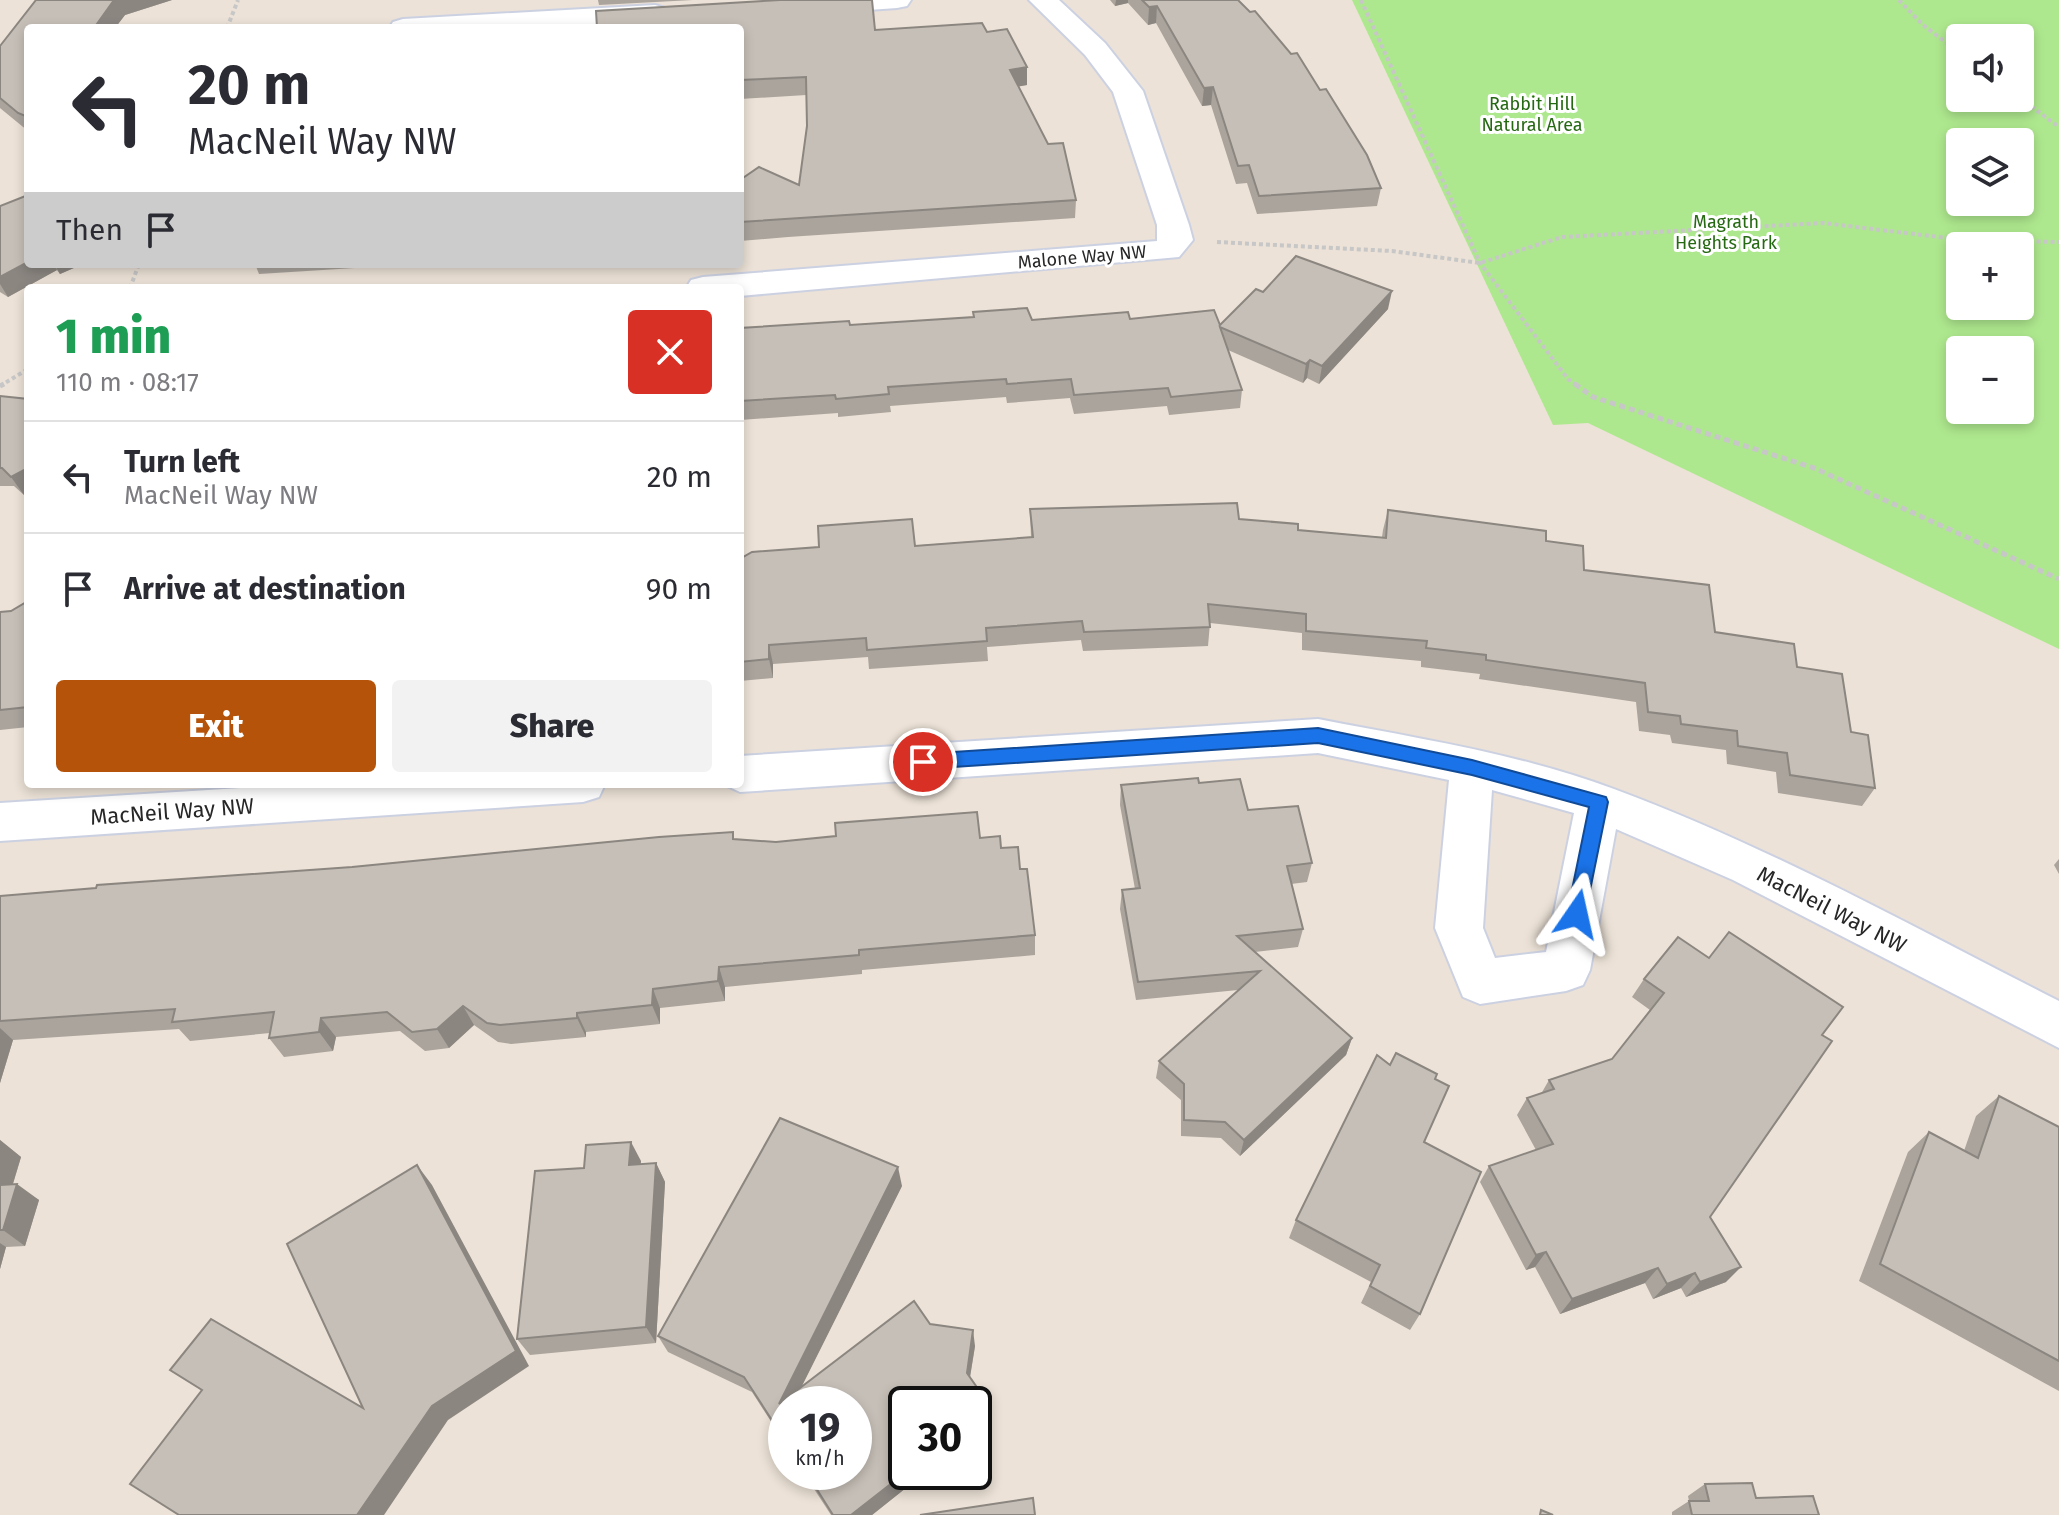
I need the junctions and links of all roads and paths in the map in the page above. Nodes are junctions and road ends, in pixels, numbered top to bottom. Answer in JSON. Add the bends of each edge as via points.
{"nodes":[{"id":1,"x":238,"y":0,"type":"edge"},
{"id":2,"x":897,"y":0,"type":"edge"},
{"id":3,"x":1043,"y":0,"type":"edge"},
{"id":4,"x":1361,"y":0,"type":"edge"},
{"id":5,"x":1899,"y":0,"type":"edge"},
{"id":6,"x":777,"y":8,"type":"edge"},
{"id":7,"x":684,"y":13,"type":"edge"},
{"id":8,"x":229,"y":24,"type":"edge"},
{"id":9,"x":478,"y":24,"type":"edge"},
{"id":10,"x":1946,"y":42,"type":"edge"},
{"id":11,"x":2034,"y":108,"type":"edge"},
{"id":12,"x":2059,"y":127,"type":"edge"},
{"id":13,"x":1176,"y":240,"type":"junction"},
{"id":14,"x":2059,"y":242,"type":"edge"},
{"id":15,"x":1480,"y":263,"type":"junction"},
{"id":16,"x":744,"y":285,"type":"edge"},
{"id":17,"x":24,"y":371,"type":"edge"},
{"id":18,"x":0,"y":386,"type":"edge"},
{"id":19,"x":2059,"y":579,"type":"edge"},
{"id":20,"x":1472,"y":767,"type":"junction"},
{"id":21,"x":744,"y":774,"type":"edge"},
{"id":22,"x":522,"y":788,"type":"edge"},
{"id":23,"x":1599,"y":802,"type":"junction"},
{"id":24,"x":0,"y":822,"type":"edge"},
{"id":25,"x":2059,"y":1026,"type":"edge"}],
"edges":[{"from":1,"to":8,"type":"path"},
{"from":2,"to":6,"type":"street"},
{"from":3,"to":13,"type":"street","name":"Malone Way NW","via":[[1095,49],[1128,91]]},
{"from":4,"to":15,"type":"path"},
{"from":5,"to":10,"type":"path"},
{"from":7,"to":9,"type":"street"},
{"from":11,"to":12,"type":"path"},
{"from":13,"to":15,"type":"path","via":[[1392,251]]},
{"from":13,"to":16,"type":"street","name":"Malone Way NW","via":[[1167,250]]},
{"from":14,"to":15,"type":"path","via":[[1964,240],[1823,223],[1562,237]]},
{"from":15,"to":19,"type":"path","via":[[1568,379],[1593,397],[1814,468]]},
{"from":17,"to":18,"type":"path"},
{"from":20,"to":21,"type":"street","name":"MacNeil Way NW","via":[[1318,736]]},
{"from":20,"to":23,"type":"street","name":"MacNeil Way NW"},
{"from":20,"to":23,"type":"street","via":[[1459,928],[1480,982],[1566,970]]},
{"from":22,"to":24,"type":"street","name":"MacNeil Way NW"},
{"from":23,"to":25,"type":"street","name":"MacNeil Way NW","via":[[1749,866]]}]}
